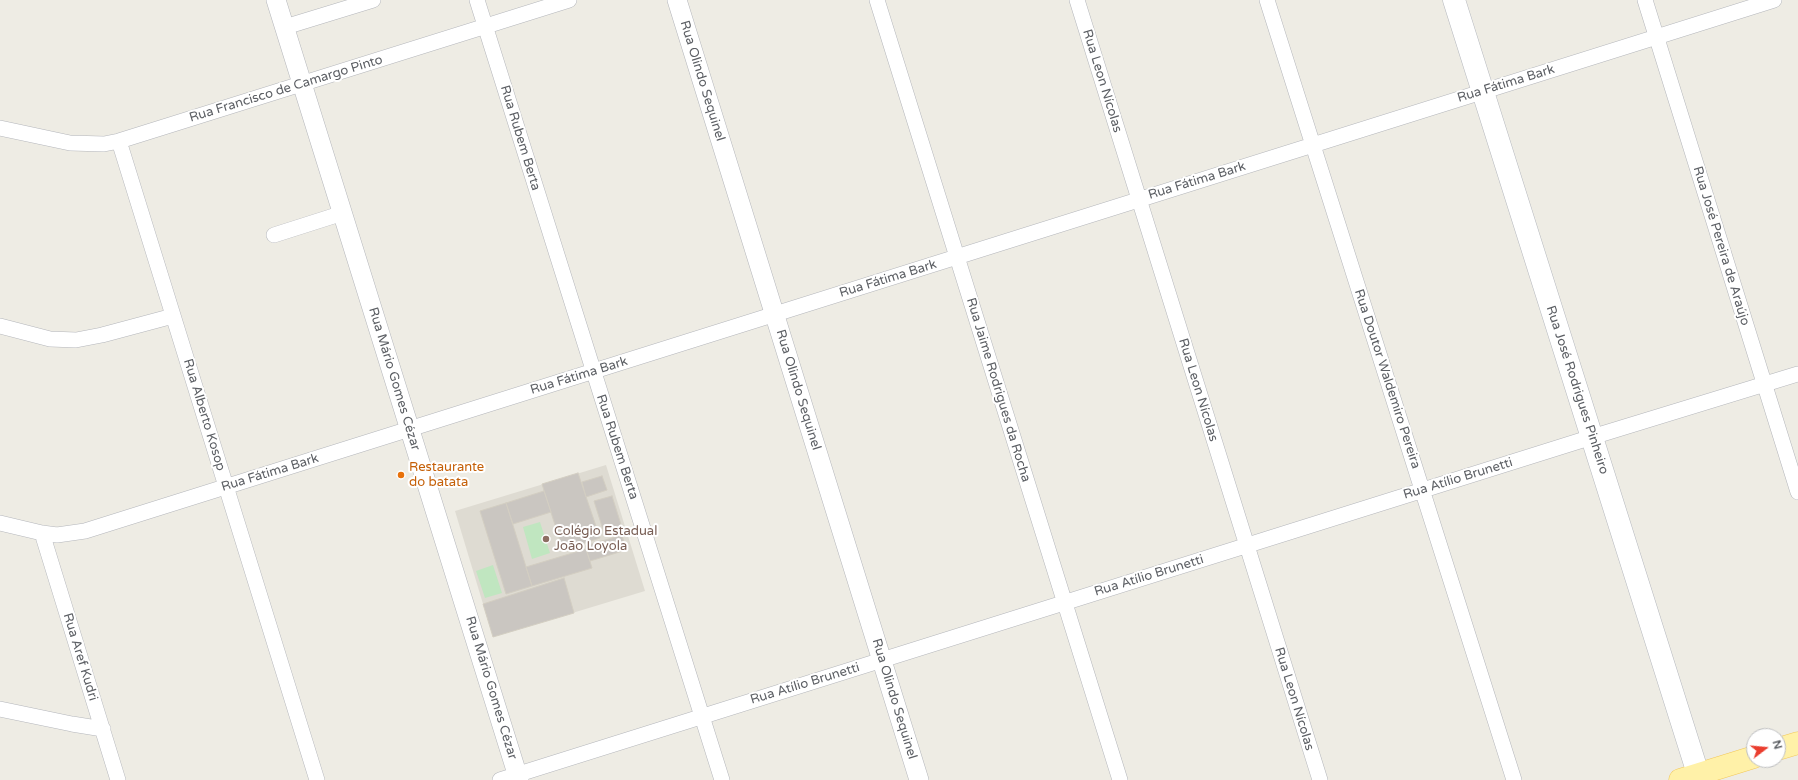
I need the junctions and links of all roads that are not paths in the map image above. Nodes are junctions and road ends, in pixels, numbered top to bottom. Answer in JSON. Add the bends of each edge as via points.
{"nodes":[{"id":1,"x":276,"y":0,"type":"edge"},
{"id":2,"x":372,"y":0,"type":"edge"},
{"id":3,"x":477,"y":0,"type":"edge"},
{"id":4,"x":570,"y":0,"type":"edge"},
{"id":5,"x":677,"y":0,"type":"edge"},
{"id":6,"x":877,"y":0,"type":"edge"},
{"id":7,"x":1077,"y":0,"type":"edge"},
{"id":8,"x":1267,"y":0,"type":"edge"},
{"id":9,"x":1454,"y":0,"type":"edge"},
{"id":10,"x":1644,"y":0,"type":"edge"},
{"id":11,"x":1774,"y":0,"type":"edge"},
{"id":12,"x":336,"y":5,"type":"edge"},
{"id":13,"x":485,"y":26,"type":"junction"},
{"id":14,"x":285,"y":27,"type":"junction"},
{"id":15,"x":1656,"y":37,"type":"junction"},
{"id":16,"x":302,"y":84,"type":"junction"},
{"id":17,"x":1483,"y":91,"type":"junction"},
{"id":18,"x":0,"y":128,"type":"edge"},
{"id":19,"x":119,"y":141,"type":"junction"},
{"id":20,"x":1313,"y":145,"type":"junction"},
{"id":21,"x":1139,"y":200,"type":"junction"},
{"id":22,"x":343,"y":213,"type":"junction"},
{"id":23,"x":274,"y":235,"type":"dead end"},
{"id":24,"x":957,"y":257,"type":"junction"},
{"id":25,"x":774,"y":314,"type":"junction"},
{"id":26,"x":173,"y":316,"type":"junction"},
{"id":27,"x":0,"y":326,"type":"edge"},
{"id":28,"x":593,"y":371,"type":"junction"},
{"id":29,"x":1798,"y":374,"type":"edge"},
{"id":30,"x":1764,"y":384,"type":"junction"},
{"id":31,"x":410,"y":429,"type":"junction"},
{"id":32,"x":1592,"y":437,"type":"junction"},
{"id":33,"x":226,"y":487,"type":"junction"},
{"id":34,"x":1422,"y":490,"type":"junction"},
{"id":35,"x":1798,"y":492,"type":"edge"},
{"id":36,"x":0,"y":523,"type":"edge"},
{"id":37,"x":42,"y":533,"type":"junction"},
{"id":38,"x":1247,"y":545,"type":"junction"},
{"id":39,"x":1065,"y":602,"type":"junction"},
{"id":40,"x":882,"y":660,"type":"junction"},
{"id":41,"x":0,"y":709,"type":"edge"},
{"id":42,"x":702,"y":716,"type":"junction"},
{"id":43,"x":103,"y":729,"type":"junction"},
{"id":44,"x":1798,"y":743,"type":"edge"},
{"id":45,"x":1786,"y":747,"type":"edge"},
{"id":46,"x":1746,"y":760,"type":"edge"},
{"id":47,"x":512,"y":778,"type":"edge"},
{"id":48,"x":1693,"y":778,"type":"edge"},
{"id":49,"x":118,"y":780,"type":"edge"},
{"id":50,"x":317,"y":780,"type":"edge"},
{"id":51,"x":722,"y":780,"type":"edge"},
{"id":52,"x":919,"y":780,"type":"edge"},
{"id":53,"x":1120,"y":780,"type":"edge"},
{"id":54,"x":1320,"y":780,"type":"edge"},
{"id":55,"x":1514,"y":780,"type":"edge"}],
"edges":[{"from":1,"to":14,"type":"street","name":"Rua Mário Gomes Cézar"},
{"from":2,"to":12,"type":"street"},
{"from":3,"to":13,"type":"street","name":"Rua Rubem Berta"},
{"from":4,"to":13,"type":"street","name":"Rua Francisco de Camargo Pinto"},
{"from":5,"to":25,"type":"street","name":"Rua Olindo Sequinel"},
{"from":6,"to":24,"type":"street","name":"Rua Jaime Rodrigues da Rocha"},
{"from":7,"to":21,"type":"street","name":"Rua Leon Nícolas"},
{"from":8,"to":20,"type":"street","name":"Rua Doutor Waldemiro Pereira"},
{"from":9,"to":17,"type":"main road","name":"Rua José Rodrigues Pinheiro"},
{"from":10,"to":15,"type":"street","name":"Rua José Pereira de Araújo"},
{"from":11,"to":15,"type":"street","name":"Rua Fátima Bark"},
{"from":12,"to":14,"type":"street"},
{"from":13,"to":16,"type":"street","name":"Rua Francisco de Camargo Pinto"},
{"from":13,"to":28,"type":"street","name":"Rua Rubem Berta"},
{"from":14,"to":16,"type":"street","name":"Rua Mário Gomes Cézar"},
{"from":15,"to":17,"type":"street","name":"Rua Fátima Bark"},
{"from":15,"to":30,"type":"street","name":"Rua José Pereira de Araújo"},
{"from":16,"to":19,"type":"street","name":"Rua Francisco de Camargo Pinto"},
{"from":16,"to":22,"type":"street","name":"Rua Mário Gomes Cézar"},
{"from":17,"to":20,"type":"street","name":"Rua Fátima Bark"},
{"from":17,"to":32,"type":"main road","name":"Rua José Rodrigues Pinheiro"},
{"from":18,"to":19,"type":"street","name":"Rua Francisco de Camargo Pinto","via":[[70,143],[104,144]]},
{"from":19,"to":26,"type":"street","name":"Rua Alberto Kosop"},
{"from":20,"to":21,"type":"street","name":"Rua Fátima Bark"},
{"from":20,"to":34,"type":"street","name":"Rua Doutor Waldemiro Pereira"},
{"from":21,"to":24,"type":"street","name":"Rua Fátima Bark"},
{"from":21,"to":38,"type":"street","name":"Rua Leon Nícolas"},
{"from":22,"to":23,"type":"street"},
{"from":22,"to":31,"type":"street","name":"Rua Mário Gomes Cézar"},
{"from":24,"to":25,"type":"street","name":"Rua Fátima Bark"},
{"from":24,"to":39,"type":"street","name":"Rua Jaime Rodrigues da Rocha"},
{"from":25,"to":28,"type":"street","name":"Rua Fátima Bark"},
{"from":25,"to":40,"type":"street","name":"Rua Olindo Sequinel"},
{"from":26,"to":27,"type":"street","via":[[76,340],[50,339]]},
{"from":26,"to":33,"type":"street","name":"Rua Alberto Kosop"},
{"from":28,"to":31,"type":"street","name":"Rua Fátima Bark"},
{"from":28,"to":42,"type":"street","name":"Rua Rubem Berta"},
{"from":29,"to":30,"type":"street","name":"Rua Atílio Brunetti"},
{"from":30,"to":32,"type":"street","name":"Rua Atílio Brunetti"},
{"from":30,"to":35,"type":"street","name":"Rua José Pereira de Araújo"},
{"from":31,"to":33,"type":"street","name":"Rua Fátima Bark"},
{"from":31,"to":47,"type":"street","name":"Rua Mário Gomes Cézar"},
{"from":32,"to":34,"type":"street","name":"Rua Atílio Brunetti"},
{"from":32,"to":48,"type":"main road","name":"Rua José Rodrigues Pinheiro"},
{"from":33,"to":37,"type":"street","name":"Rua Fátima Bark","via":[[85,531],[57,535]]},
{"from":33,"to":50,"type":"street","name":"Rua Alberto Kosop"},
{"from":34,"to":38,"type":"street","name":"Rua Atílio Brunetti"},
{"from":34,"to":55,"type":"street","name":"Rua Doutor Waldemiro Pereira"},
{"from":36,"to":37,"type":"street","name":"Rua Fátima Bark"},
{"from":37,"to":43,"type":"street","name":"Rua Aref Kudri"},
{"from":38,"to":39,"type":"street","name":"Rua Atílio Brunetti"},
{"from":38,"to":54,"type":"street","name":"Rua Leon Nícolas"},
{"from":39,"to":40,"type":"street","name":"Rua Atílio Brunetti"},
{"from":39,"to":53,"type":"street","name":"Rua Jaime Rodrigues da Rocha"},
{"from":40,"to":42,"type":"street","name":"Rua Atílio Brunetti"},
{"from":40,"to":52,"type":"street","name":"Rua Olindo Sequinel"},
{"from":41,"to":43,"type":"street"},
{"from":42,"to":47,"type":"street","name":"Rua Atílio Brunetti"},
{"from":42,"to":51,"type":"street","name":"Rua Rubem Berta"},
{"from":43,"to":49,"type":"street","name":"Rua Aref Kudri"},
{"from":44,"to":45,"type":"main road"},
{"from":46,"to":48,"type":"main road"}]}
